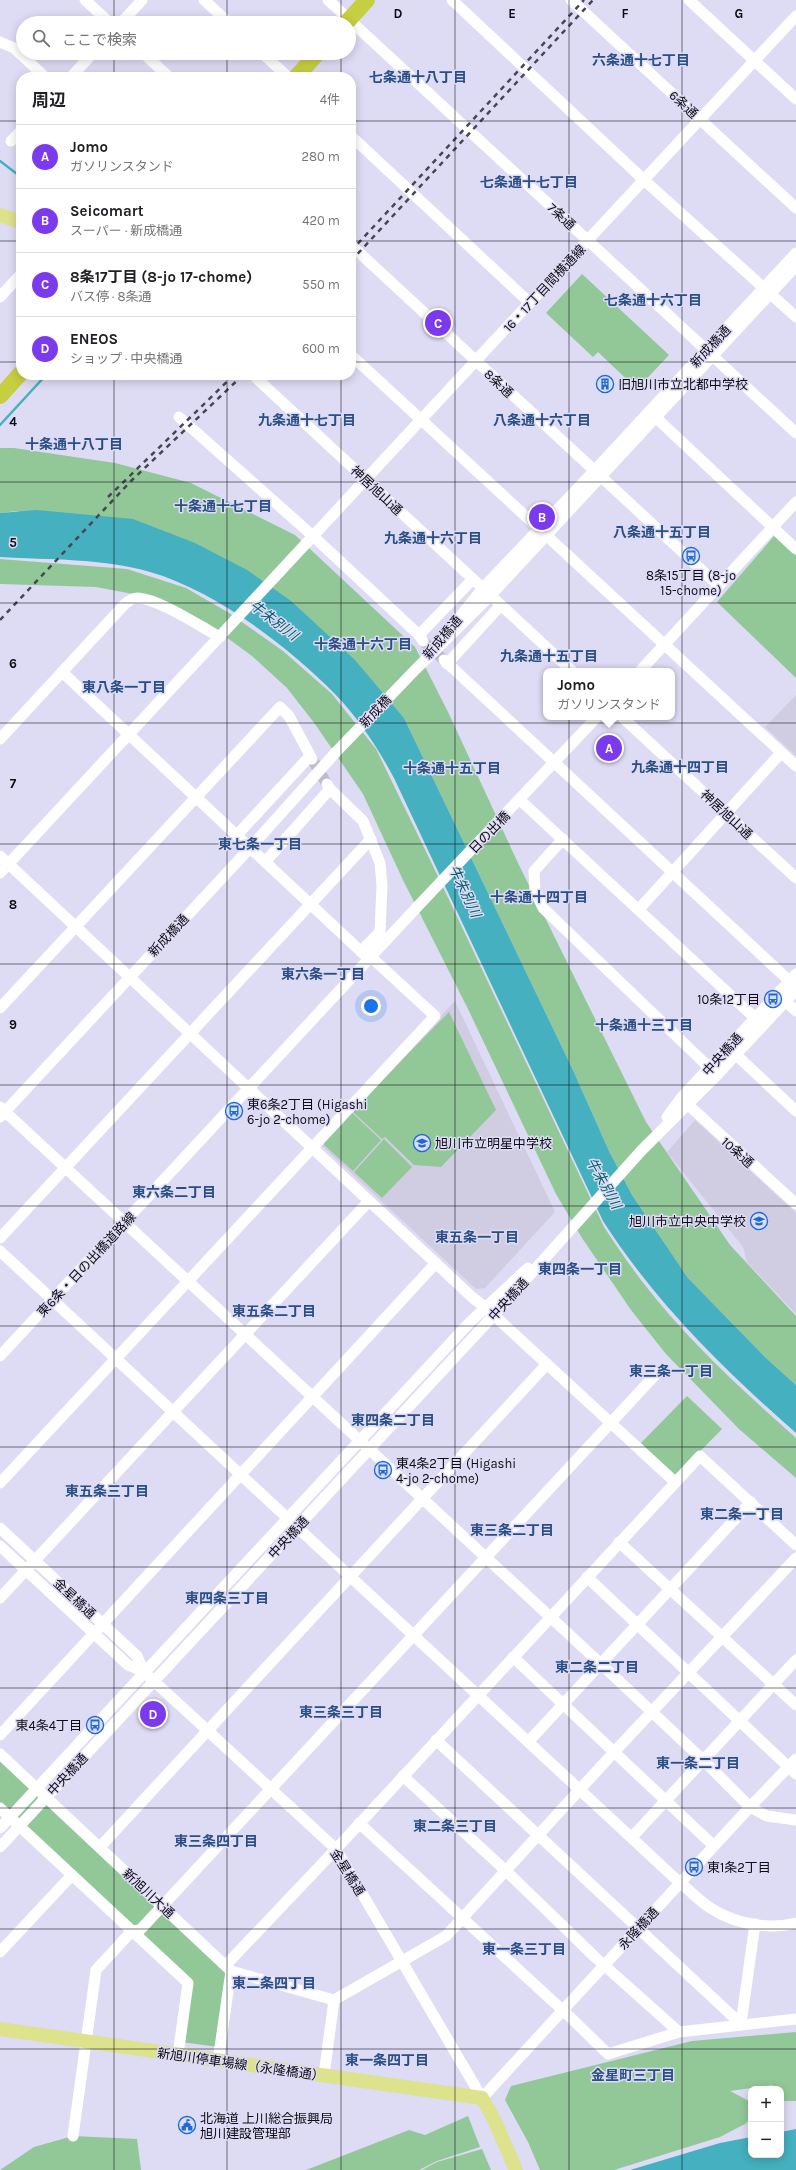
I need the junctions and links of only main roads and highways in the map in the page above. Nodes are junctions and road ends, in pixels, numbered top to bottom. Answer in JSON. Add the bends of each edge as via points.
{"nodes":[{"id":1,"x":367,"y":0,"type":"edge"},
{"id":2,"x":353,"y":16,"type":"edge"},
{"id":3,"x":312,"y":60,"type":"edge"},
{"id":4,"x":301,"y":72,"type":"edge"},
{"id":5,"x":0,"y":215,"type":"edge"},
{"id":6,"x":16,"y":220,"type":"edge"},
{"id":7,"x":16,"y":378,"type":"edge"},
{"id":8,"x":0,"y":396,"type":"edge"},
{"id":9,"x":0,"y":2029,"type":"edge"},
{"id":10,"x":516,"y":2170,"type":"edge"}],
"edges":[{"from":1,"to":2,"type":"highway"},
{"from":3,"to":4,"type":"highway"},
{"from":5,"to":6,"type":"main road"},
{"from":7,"to":8,"type":"highway"},
{"from":9,"to":10,"type":"main road","name":"新旭川停車場線（永隆橋通）","via":[[482,2098]]}]}
